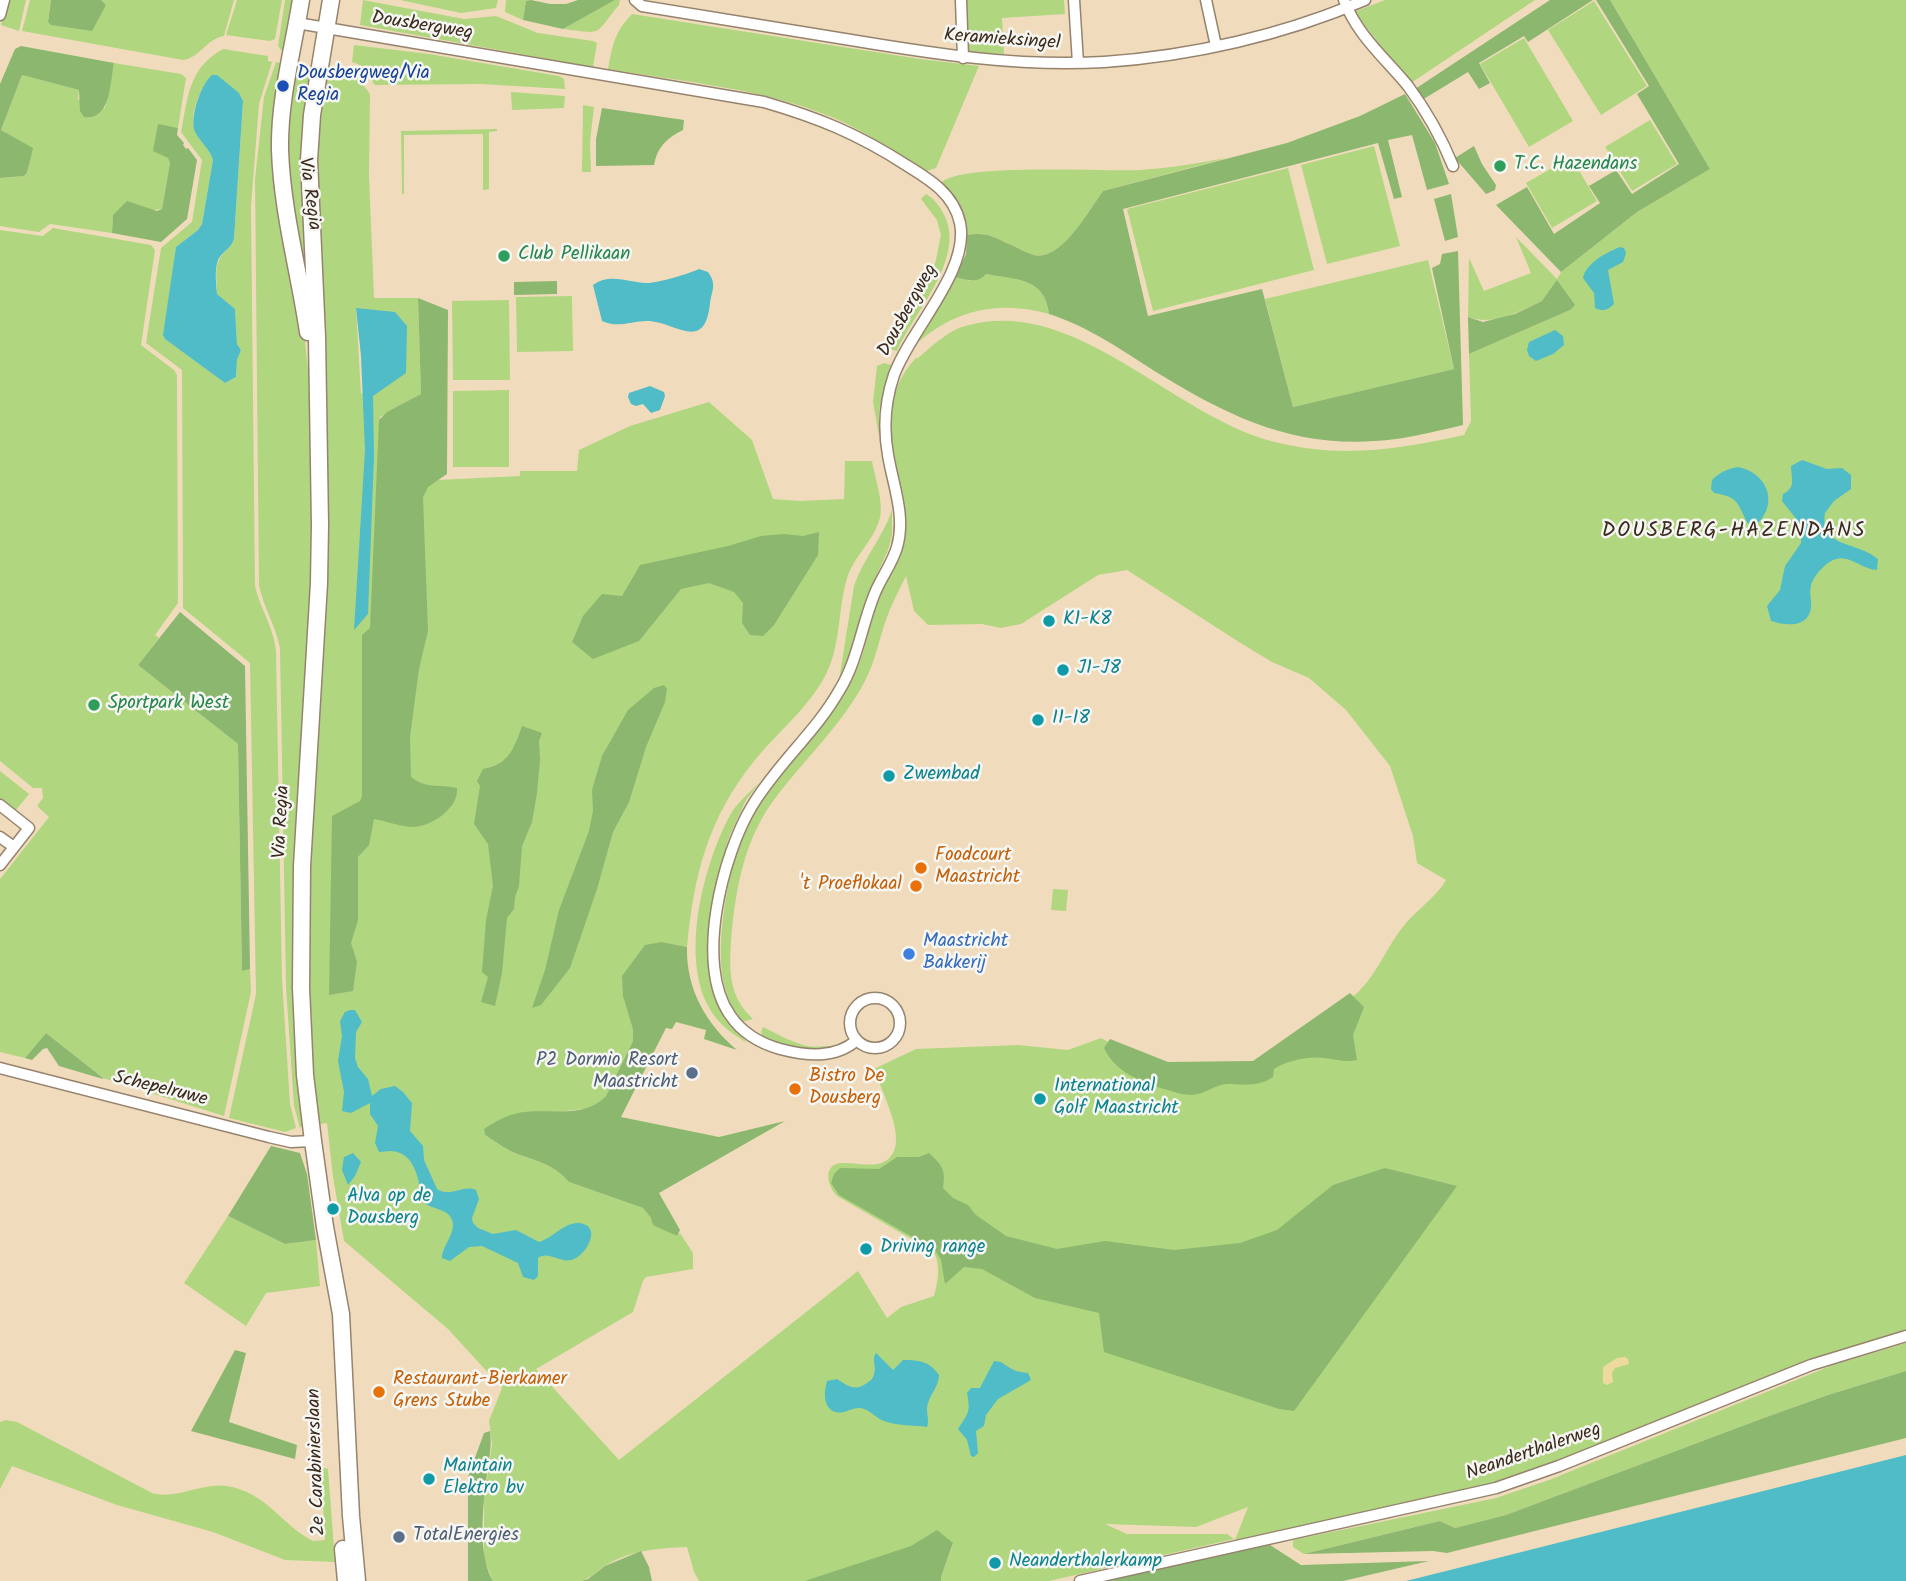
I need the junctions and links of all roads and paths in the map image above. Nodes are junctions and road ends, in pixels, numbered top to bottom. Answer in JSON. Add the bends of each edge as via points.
{"nodes":[{"id":1,"x":4,"y":0,"type":"edge"},
{"id":2,"x":301,"y":0,"type":"edge"},
{"id":3,"x":331,"y":0,"type":"edge"},
{"id":4,"x":635,"y":0,"type":"edge"},
{"id":5,"x":961,"y":0,"type":"edge"},
{"id":6,"x":1073,"y":0,"type":"edge"},
{"id":7,"x":1206,"y":0,"type":"edge"},
{"id":8,"x":1365,"y":0,"type":"edge"},
{"id":9,"x":1347,"y":8,"type":"edge"},
{"id":10,"x":0,"y":15,"type":"edge"},
{"id":11,"x":297,"y":23,"type":"junction"},
{"id":12,"x":326,"y":29,"type":"junction"},
{"id":13,"x":1216,"y":46,"type":"junction"},
{"id":14,"x":963,"y":58,"type":"junction"},
{"id":15,"x":1078,"y":63,"type":"junction"},
{"id":16,"x":1453,"y":166,"type":"dead end"},
{"id":17,"x":317,"y":393,"type":"junction"},
{"id":18,"x":0,"y":805,"type":"edge"},
{"id":19,"x":0,"y":836,"type":"edge"},
{"id":20,"x":14,"y":848,"type":"junction"},
{"id":21,"x":0,"y":865,"type":"edge"},
{"id":22,"x":857,"y":1040,"type":"junction"},
{"id":23,"x":0,"y":1068,"type":"edge"},
{"id":24,"x":313,"y":1141,"type":"junction"},
{"id":25,"x":1906,"y":1336,"type":"edge"},
{"id":26,"x":339,"y":1343,"type":"junction"},
{"id":27,"x":346,"y":1581,"type":"edge"},
{"id":28,"x":357,"y":1581,"type":"edge"},
{"id":29,"x":1080,"y":1581,"type":"edge"}],
"edges":[{"from":1,"to":10,"type":"street"},
{"from":2,"to":11,"type":"main road","name":"Via Regia"},
{"from":3,"to":12,"type":"main road","name":"Via Regia"},
{"from":4,"to":14,"type":"street","name":"Keramieksingel","via":[[642,6]]},
{"from":5,"to":14,"type":"street"},
{"from":6,"to":15,"type":"street"},
{"from":7,"to":13,"type":"street"},
{"from":8,"to":9,"type":"street","name":"Keramieksingel"},
{"from":9,"to":13,"type":"street","name":"Keramieksingel"},
{"from":9,"to":16,"type":"street","via":[[1361,32],[1409,88]]},
{"from":11,"to":12,"type":"street","name":"Dousbergweg"},
{"from":11,"to":17,"type":"main road","name":"Via Regia","via":[[280,148]]},
{"from":12,"to":17,"type":"main road","name":"Via Regia","via":[[309,160]]},
{"from":12,"to":22,"type":"street","name":"Dousbergweg","via":[[764,102],[867,140],[931,181],[954,208],[961,231],[957,257],[903,353],[886,410],[888,454],[900,509],[897,546],[838,694],[762,790],[740,829],[716,919],[720,994],[730,1016],[748,1035],[779,1048],[824,1055]]},
{"from":13,"to":15,"type":"street","name":"Keramieksingel"},
{"from":14,"to":15,"type":"street","name":"Keramieksingel"},
{"from":17,"to":24,"type":"main road","name":"Via Regia","via":[[319,583],[300,920],[302,1030]]},
{"from":18,"to":20,"type":"street","via":[[29,828]]},
{"from":19,"to":20,"type":"street"},
{"from":20,"to":21,"type":"street"},
{"from":22,"to":22,"type":"street","via":[[874,1048],[894,1039],[899,1017],[891,1004],[870,999],[854,1009],[850,1025]]},
{"from":23,"to":24,"type":"street","name":"Schepelruwe","via":[[290,1142]]},
{"from":24,"to":26,"type":"main road","name":"Via Regia"},
{"from":25,"to":29,"type":"street","name":"Neanderthalerweg","via":[[1811,1365],[1496,1488]]},
{"from":26,"to":27,"type":"main road","name":"2e Carabinierslaan","via":[[340,1517]]},
{"from":26,"to":28,"type":"main road","name":"2e Carabinierslaan"}]}
